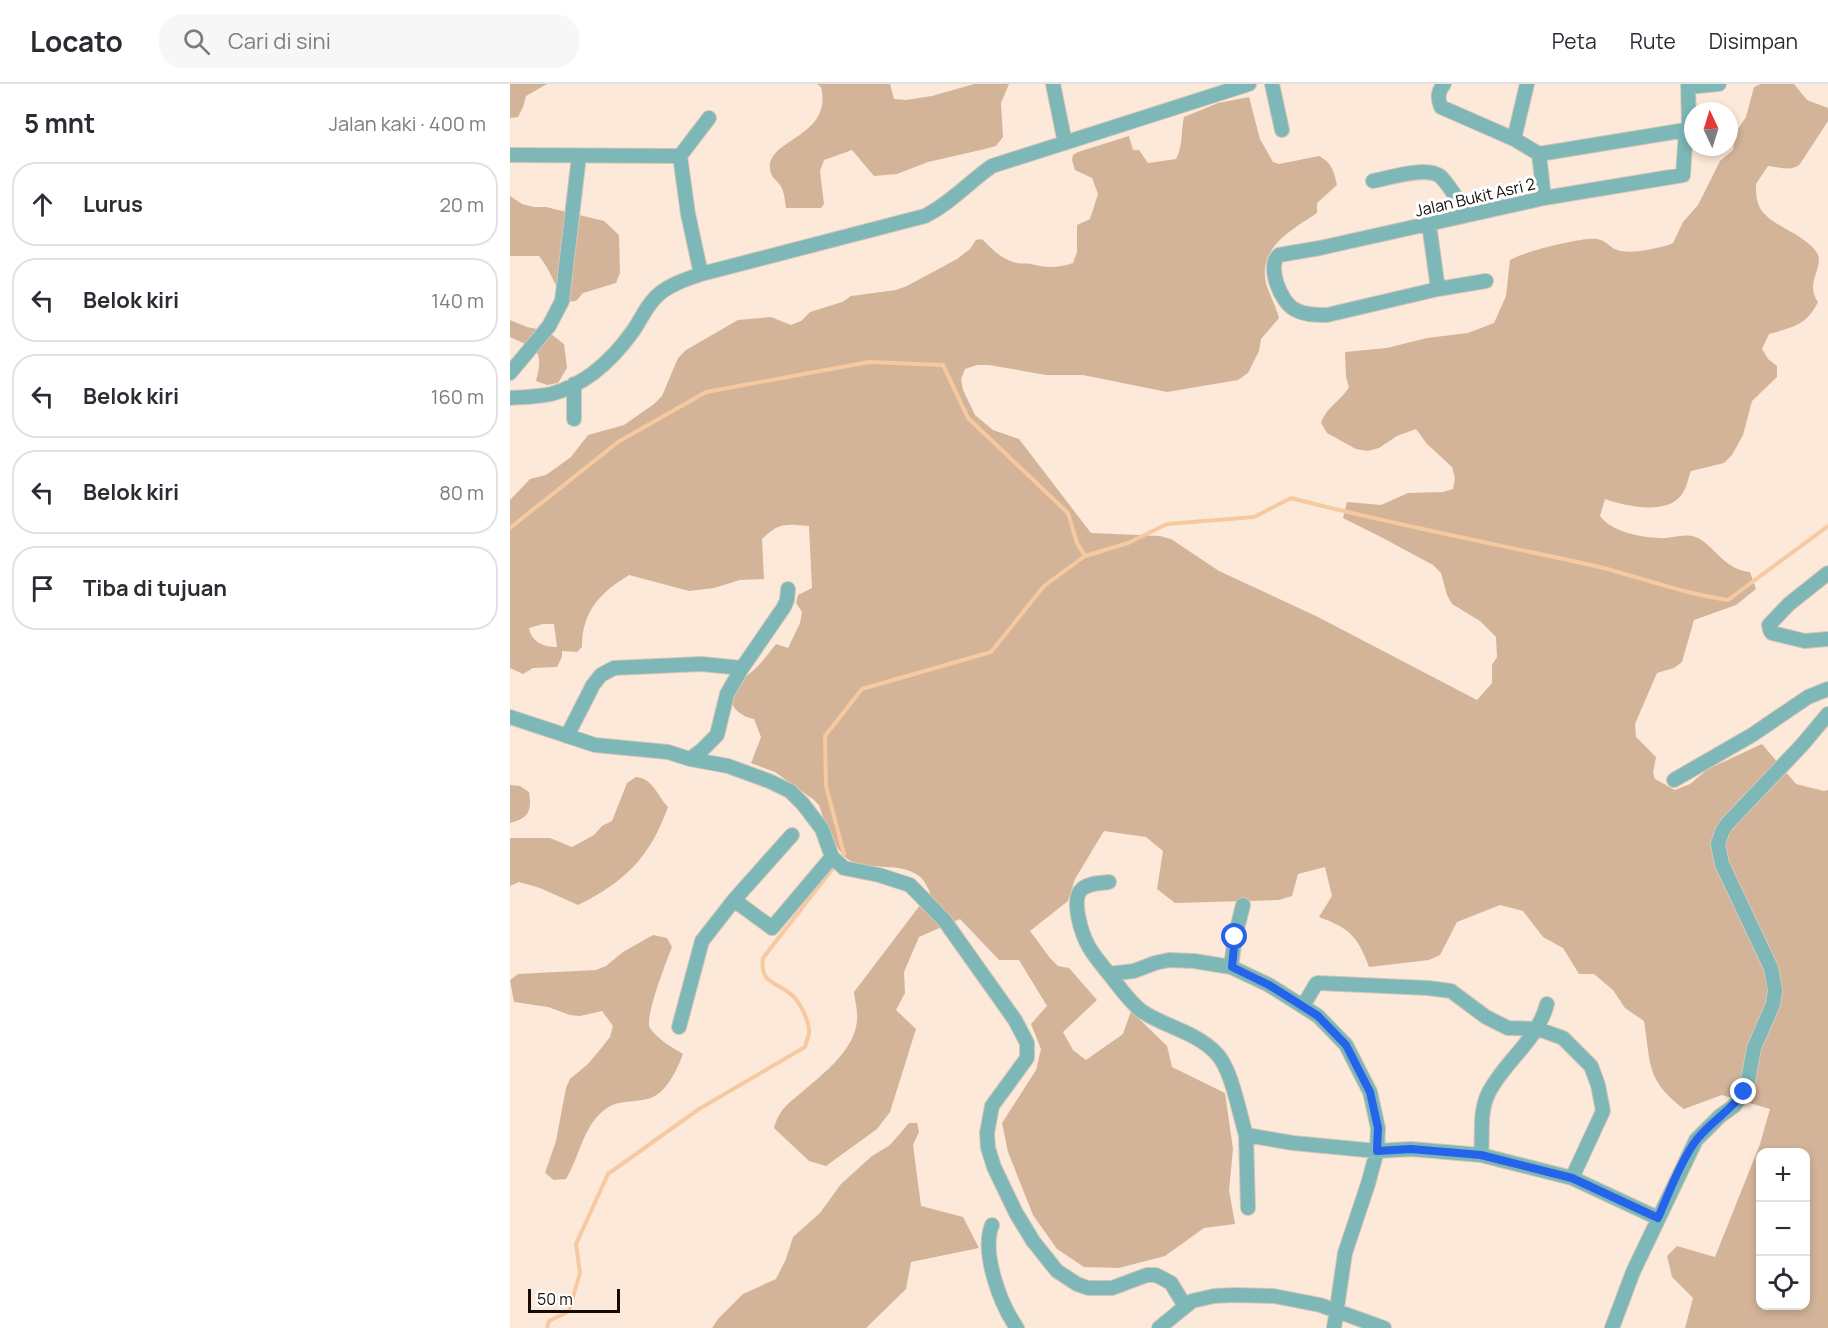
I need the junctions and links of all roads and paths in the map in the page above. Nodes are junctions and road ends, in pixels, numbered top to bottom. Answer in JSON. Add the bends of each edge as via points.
{"nodes":[{"id":1,"x":1053,"y":84,"type":"edge"},
{"id":2,"x":1249,"y":84,"type":"edge"},
{"id":3,"x":1272,"y":84,"type":"edge"},
{"id":4,"x":1444,"y":84,"type":"edge"},
{"id":5,"x":1527,"y":84,"type":"edge"},
{"id":6,"x":1719,"y":84,"type":"edge"},
{"id":7,"x":1688,"y":85,"type":"edge"},
{"id":8,"x":1688,"y":102,"type":"edge"},
{"id":9,"x":709,"y":118,"type":"dead end"},
{"id":10,"x":1282,"y":129,"type":"dead end"},
{"id":11,"x":1684,"y":130,"type":"edge"},
{"id":12,"x":1514,"y":139,"type":"junction"},
{"id":13,"x":1065,"y":143,"type":"junction"},
{"id":14,"x":1539,"y":154,"type":"junction"},
{"id":15,"x":511,"y":155,"type":"edge"},
{"id":16,"x":579,"y":156,"type":"junction"},
{"id":17,"x":680,"y":156,"type":"junction"},
{"id":18,"x":1684,"y":156,"type":"edge"},
{"id":19,"x":1372,"y":181,"type":"dead end"},
{"id":20,"x":1544,"y":198,"type":"junction"},
{"id":21,"x":1468,"y":215,"type":"junction"},
{"id":22,"x":1429,"y":224,"type":"junction"},
{"id":23,"x":701,"y":274,"type":"junction"},
{"id":24,"x":1486,"y":281,"type":"dead end"},
{"id":25,"x":1438,"y":289,"type":"junction"},
{"id":26,"x":510,"y":373,"type":"edge"},
{"id":27,"x":574,"y":384,"type":"junction"},
{"id":28,"x":510,"y":398,"type":"edge"},
{"id":29,"x":574,"y":419,"type":"dead end"},
{"id":30,"x":1828,"y":573,"type":"edge"},
{"id":31,"x":788,"y":589,"type":"dead end"},
{"id":32,"x":1828,"y":639,"type":"edge"},
{"id":33,"x":742,"y":668,"type":"junction"},
{"id":34,"x":1828,"y":689,"type":"edge"},
{"id":35,"x":1828,"y":714,"type":"edge"},
{"id":36,"x":510,"y":717,"type":"edge"},
{"id":37,"x":567,"y":736,"type":"junction"},
{"id":38,"x":690,"y":759,"type":"junction"},
{"id":39,"x":1674,"y":780,"type":"dead end"},
{"id":40,"x":792,"y":835,"type":"dead end"},
{"id":41,"x":837,"y":862,"type":"junction"},
{"id":42,"x":1109,"y":882,"type":"dead end"},
{"id":43,"x":734,"y":900,"type":"junction"},
{"id":44,"x":1243,"y":905,"type":"dead end"},
{"id":45,"x":1232,"y":967,"type":"junction"},
{"id":46,"x":1109,"y":974,"type":"junction"},
{"id":47,"x":1547,"y":1004,"type":"dead end"},
{"id":48,"x":1303,"y":1006,"type":"junction"},
{"id":49,"x":679,"y":1027,"type":"dead end"},
{"id":50,"x":1538,"y":1029,"type":"junction"},
{"id":51,"x":1246,"y":1135,"type":"junction"},
{"id":52,"x":1377,"y":1151,"type":"junction"},
{"id":53,"x":1481,"y":1155,"type":"junction"},
{"id":54,"x":1572,"y":1178,"type":"junction"},
{"id":55,"x":1248,"y":1208,"type":"dead end"},
{"id":56,"x":1658,"y":1218,"type":"junction"},
{"id":57,"x":992,"y":1225,"type":"dead end"},
{"id":58,"x":1185,"y":1305,"type":"junction"},
{"id":59,"x":1335,"y":1310,"type":"junction"},
{"id":60,"x":1017,"y":1328,"type":"edge"},
{"id":61,"x":1159,"y":1328,"type":"edge"},
{"id":62,"x":1334,"y":1328,"type":"edge"},
{"id":63,"x":1384,"y":1328,"type":"edge"},
{"id":64,"x":1612,"y":1328,"type":"edge"}],
"edges":[{"from":1,"to":13,"type":"street"},
{"from":2,"to":13,"type":"street"},
{"from":3,"to":10,"type":"street"},
{"from":4,"to":12,"type":"street","via":[[1439,90],[1441,107]]},
{"from":5,"to":12,"type":"street"},
{"from":6,"to":7,"type":"street"},
{"from":7,"to":8,"type":"street"},
{"from":9,"to":17,"type":"street"},
{"from":11,"to":14,"type":"street"},
{"from":12,"to":14,"type":"street"},
{"from":13,"to":23,"type":"street","via":[[992,166],[953,200],[926,216]]},
{"from":14,"to":20,"type":"street"},
{"from":15,"to":16,"type":"street"},
{"from":16,"to":17,"type":"street"},
{"from":16,"to":26,"type":"street","via":[[562,302],[549,326]]},
{"from":17,"to":23,"type":"street"},
{"from":18,"to":20,"type":"street","name":"Jalan Bukit Asri 2","via":[[1683,175]]},
{"from":19,"to":21,"type":"street","via":[[1413,172],[1439,175]]},
{"from":20,"to":21,"type":"street","name":"Jalan Bukit Asri 2"},
{"from":21,"to":22,"type":"street","name":"Jalan Bukit Asri 2"},
{"from":22,"to":25,"type":"street"},
{"from":22,"to":25,"type":"street","name":"Jalan Bukit Asri 2","via":[[1276,257],[1273,264],[1278,288],[1292,309],[1309,314],[1327,315]]},
{"from":23,"to":27,"type":"street","via":[[661,292],[609,361]]},
{"from":24,"to":25,"type":"street"},
{"from":27,"to":28,"type":"street","via":[[552,394]]},
{"from":27,"to":29,"type":"street"},
{"from":30,"to":32,"type":"street","via":[[1769,625],[1772,633],[1805,641]]},
{"from":31,"to":33,"type":"street","via":[[784,607]]},
{"from":33,"to":37,"type":"street","via":[[701,664],[614,668],[593,685]]},
{"from":33,"to":38,"type":"street","via":[[728,694],[717,735]]},
{"from":34,"to":39,"type":"street"},
{"from":35,"to":56,"type":"street","via":[[1722,832],[1718,844],[1722,864],[1771,968],[1773,1004],[1754,1048],[1744,1092],[1696,1140]]},
{"from":36,"to":37,"type":"street"},
{"from":37,"to":38,"type":"street","via":[[595,745],[659,750]]},
{"from":38,"to":41,"type":"street","via":[[728,766],[790,791],[822,829]]},
{"from":40,"to":43,"type":"street"},
{"from":41,"to":43,"type":"street","via":[[772,928]]},
{"from":41,"to":58,"type":"street","via":[[910,885],[944,920],[1023,1034],[1028,1058],[992,1106],[988,1148],[1016,1213],[1046,1259],[1068,1279],[1088,1287],[1112,1288],[1156,1275],[1171,1283]]},
{"from":42,"to":46,"type":"street","via":[[1080,890],[1077,903],[1089,947]]},
{"from":43,"to":49,"type":"street","via":[[702,941]]},
{"from":44,"to":45,"type":"street"},
{"from":45,"to":46,"type":"street","via":[[1169,960]]},
{"from":45,"to":48,"type":"street"},
{"from":46,"to":51,"type":"street","via":[[1140,1010],[1217,1054],[1237,1098]]},
{"from":47,"to":50,"type":"street"},
{"from":48,"to":50,"type":"street","via":[[1318,983],[1428,988],[1451,991],[1508,1028]]},
{"from":48,"to":52,"type":"street","via":[[1336,1033],[1354,1060],[1370,1092],[1378,1128]]},
{"from":50,"to":53,"type":"street","via":[[1487,1096]]},
{"from":50,"to":54,"type":"street","via":[[1563,1038],[1591,1066],[1598,1085],[1603,1111]]},
{"from":51,"to":52,"type":"street"},
{"from":51,"to":55,"type":"street"},
{"from":52,"to":53,"type":"street"},
{"from":52,"to":59,"type":"street","via":[[1346,1253]]},
{"from":53,"to":54,"type":"street"},
{"from":54,"to":56,"type":"street"},
{"from":56,"to":64,"type":"street"},
{"from":57,"to":60,"type":"street","via":[[987,1240],[997,1287]]},
{"from":58,"to":59,"type":"street","via":[[1214,1296],[1274,1296]]},
{"from":58,"to":61,"type":"street"},
{"from":59,"to":62,"type":"street"},
{"from":59,"to":63,"type":"street"}]}
